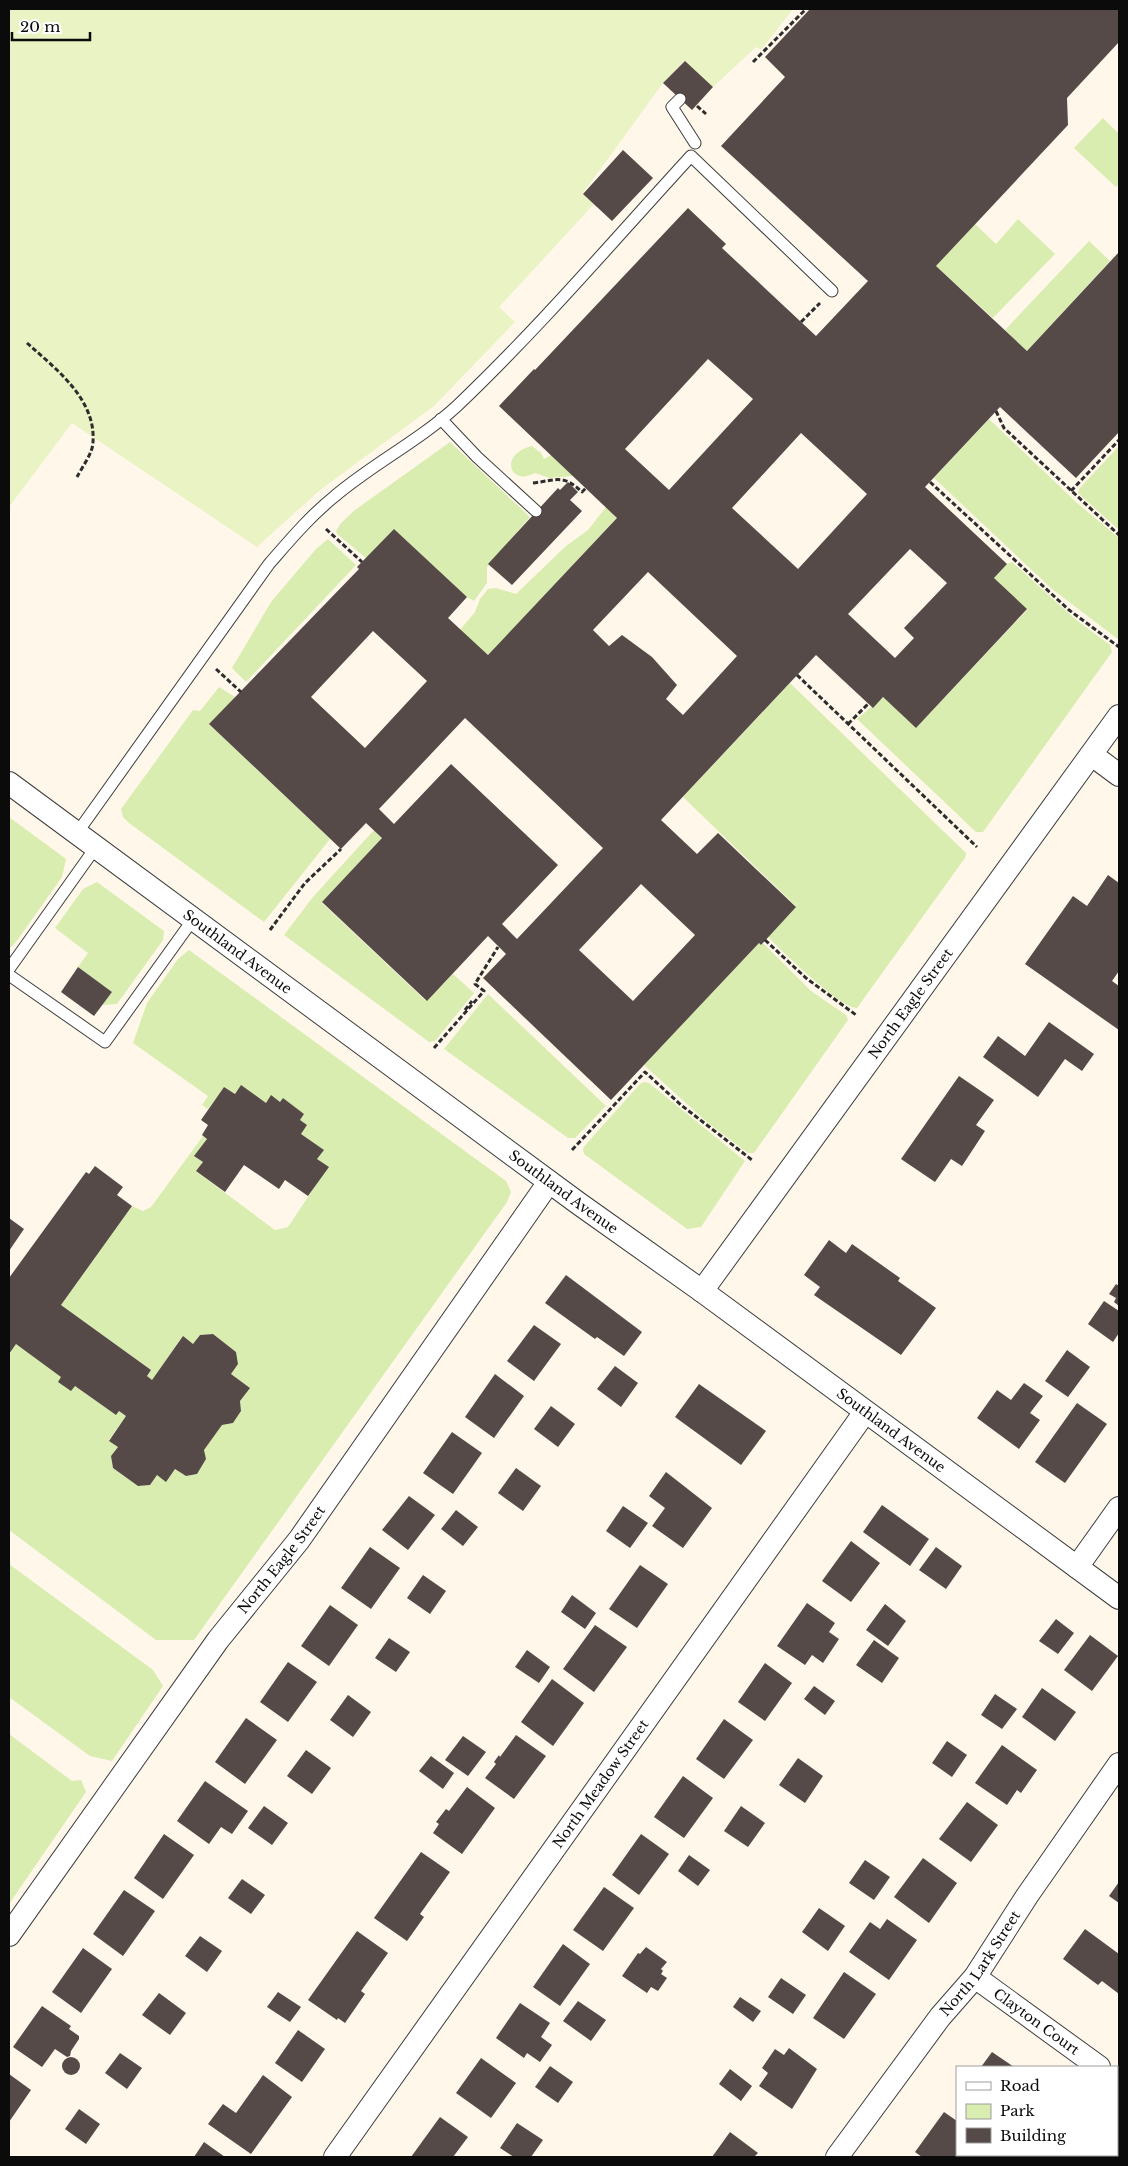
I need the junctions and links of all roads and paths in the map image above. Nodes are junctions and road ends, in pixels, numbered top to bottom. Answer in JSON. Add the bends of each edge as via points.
{"nodes":[{"id":1,"x":806,"y":9,"type":"edge"},
{"id":2,"x":753,"y":62,"type":"dead end"},
{"id":3,"x":680,"y":99,"type":"dead end"},
{"id":4,"x":696,"y":105,"type":"dead end"},
{"id":5,"x":706,"y":114,"type":"dead end"},
{"id":6,"x":695,"y":143,"type":"dead end"},
{"id":7,"x":832,"y":291,"type":"joint"},
{"id":8,"x":801,"y":322,"type":"dead end"},
{"id":9,"x":27,"y":343,"type":"dead end"},
{"id":10,"x":996,"y":412,"type":"dead end"},
{"id":11,"x":441,"y":419,"type":"junction"},
{"id":12,"x":1119,"y":440,"type":"edge"},
{"id":13,"x":77,"y":477,"type":"dead end"},
{"id":14,"x":930,"y":482,"type":"dead end"},
{"id":15,"x":511,"y":488,"type":"junction"},
{"id":16,"x":586,"y":488,"type":"dead end"},
{"id":17,"x":1071,"y":491,"type":"junction"},
{"id":18,"x":536,"y":511,"type":"dead end"},
{"id":19,"x":332,"y":523,"type":"dead end"},
{"id":20,"x":326,"y":529,"type":"junction"},
{"id":21,"x":1119,"y":534,"type":"edge"},
{"id":22,"x":319,"y":536,"type":"dead end"},
{"id":23,"x":362,"y":562,"type":"dead end"},
{"id":24,"x":1119,"y":647,"type":"edge"},
{"id":25,"x":797,"y":675,"type":"dead end"},
{"id":26,"x":210,"y":676,"type":"dead end"},
{"id":27,"x":241,"y":692,"type":"dead end"},
{"id":28,"x":868,"y":704,"type":"dead end"},
{"id":29,"x":1119,"y":716,"type":"edge"},
{"id":30,"x":848,"y":724,"type":"junction"},
{"id":31,"x":1092,"y":755,"type":"junction"},
{"id":32,"x":1119,"y":775,"type":"edge"},
{"id":33,"x":9,"y":783,"type":"edge"},
{"id":34,"x":77,"y":833,"type":"junction"},
{"id":35,"x":96,"y":847,"type":"junction"},
{"id":36,"x":977,"y":847,"type":"dead end"},
{"id":37,"x":341,"y":849,"type":"dead end"},
{"id":38,"x":194,"y":918,"type":"junction"},
{"id":39,"x":270,"y":930,"type":"dead end"},
{"id":40,"x":765,"y":940,"type":"dead end"},
{"id":41,"x":498,"y":947,"type":"dead end"},
{"id":42,"x":9,"y":969,"type":"edge"},
{"id":43,"x":9,"y":975,"type":"edge"},
{"id":44,"x":472,"y":1001,"type":"dead end"},
{"id":45,"x":856,"y":1015,"type":"dead end"},
{"id":46,"x":572,"y":1150,"type":"dead end"},
{"id":47,"x":752,"y":1160,"type":"dead end"},
{"id":48,"x":549,"y":1182,"type":"junction"},
{"id":49,"x":702,"y":1292,"type":"junction"},
{"id":50,"x":865,"y":1412,"type":"junction"},
{"id":51,"x":1119,"y":1508,"type":"edge"},
{"id":52,"x":1077,"y":1567,"type":"junction"},
{"id":53,"x":1119,"y":1598,"type":"edge"},
{"id":54,"x":1119,"y":1764,"type":"edge"},
{"id":55,"x":9,"y":1935,"type":"edge"},
{"id":56,"x":975,"y":1978,"type":"junction"},
{"id":57,"x":1098,"y":2066,"type":"edge"},
{"id":58,"x":335,"y":2157,"type":"edge"},
{"id":59,"x":837,"y":2157,"type":"edge"}],
"edges":[{"from":1,"to":2,"type":"path"},
{"from":3,"to":6,"type":"lane","via":[[672,107]]},
{"from":4,"to":5,"type":"path"},
{"from":7,"to":8,"type":"path"},
{"from":7,"to":11,"type":"lane","via":[[691,156],[498,366]]},
{"from":9,"to":13,"type":"path","via":[[70,383],[92,418],[94,444]]},
{"from":10,"to":17,"type":"path","via":[[1004,428]]},
{"from":11,"to":15,"type":"lane"},
{"from":11,"to":34,"type":"lane","via":[[335,495],[269,564]]},
{"from":12,"to":17,"type":"path"},
{"from":14,"to":24,"type":"path","via":[[1055,598]]},
{"from":15,"to":16,"type":"path","via":[[560,480],[571,481],[582,492]]},
{"from":15,"to":18,"type":"lane"},
{"from":17,"to":21,"type":"path"},
{"from":19,"to":20,"type":"path"},
{"from":20,"to":22,"type":"path"},
{"from":20,"to":23,"type":"path"},
{"from":25,"to":30,"type":"path"},
{"from":26,"to":27,"type":"path","via":[[216,668]]},
{"from":28,"to":30,"type":"path"},
{"from":29,"to":31,"type":"street","name":"North Eagle Street"},
{"from":30,"to":36,"type":"path"},
{"from":31,"to":32,"type":"street"},
{"from":31,"to":49,"type":"street","name":"North Eagle Street"},
{"from":33,"to":34,"type":"street","name":"Southland Avenue"},
{"from":34,"to":35,"type":"street","name":"Southland Avenue"},
{"from":35,"to":38,"type":"street","name":"Southland Avenue"},
{"from":35,"to":42,"type":"lane"},
{"from":37,"to":39,"type":"path","via":[[304,883]]},
{"from":38,"to":43,"type":"lane","via":[[105,1042]]},
{"from":38,"to":48,"type":"street","name":"Southland Avenue"},
{"from":40,"to":45,"type":"path","via":[[806,978]]},
{"from":41,"to":44,"type":"path","via":[[476,984],[484,991],[434,1048]]},
{"from":46,"to":47,"type":"path","via":[[645,1072],[687,1111]]},
{"from":48,"to":49,"type":"street","name":"Southland Avenue"},
{"from":48,"to":55,"type":"street","name":"North Eagle Street","via":[[299,1540],[218,1640]]},
{"from":49,"to":50,"type":"street","name":"Southland Avenue"},
{"from":50,"to":52,"type":"street","name":"Southland Avenue"},
{"from":50,"to":58,"type":"street","name":"North Meadow Street"},
{"from":51,"to":52,"type":"street"},
{"from":52,"to":53,"type":"street","name":"Southland Avenue"},
{"from":54,"to":56,"type":"street","name":"North Lark Street","via":[[1027,1896]]},
{"from":56,"to":57,"type":"street","name":"Clayton Court"},
{"from":56,"to":59,"type":"street","name":"North Lark Street","via":[[940,2017]]}]}
